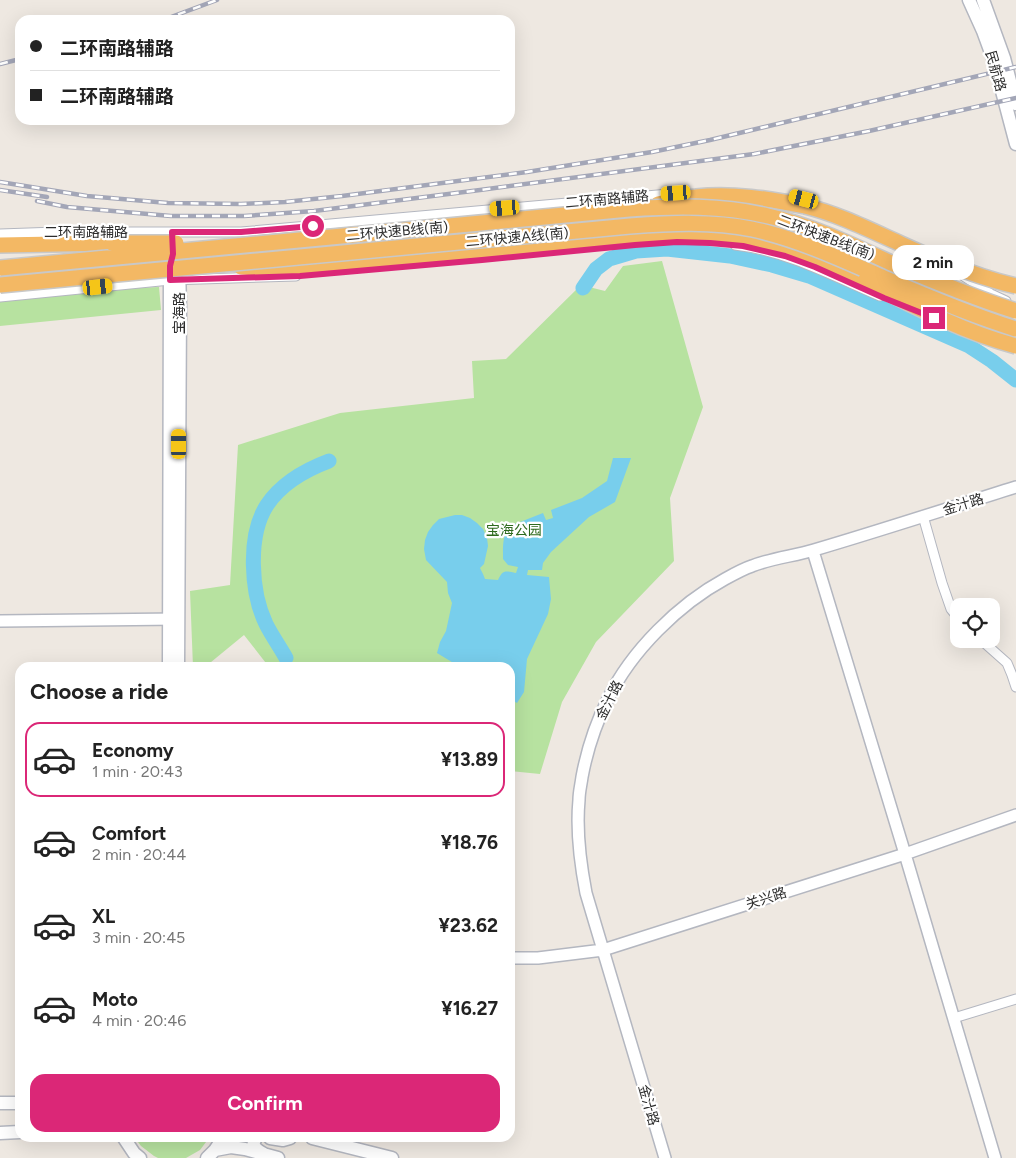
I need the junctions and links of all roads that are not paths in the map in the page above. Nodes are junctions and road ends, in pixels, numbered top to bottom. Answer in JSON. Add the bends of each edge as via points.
{"nodes":[{"id":1,"x":969,"y":0,"type":"edge"},
{"id":2,"x":983,"y":0,"type":"edge"},
{"id":3,"x":1016,"y":104,"type":"edge"},
{"id":4,"x":1016,"y":144,"type":"edge"},
{"id":5,"x":598,"y":214,"type":"dead end"},
{"id":6,"x":785,"y":220,"type":"junction"},
{"id":7,"x":679,"y":224,"type":"junction"},
{"id":8,"x":172,"y":232,"type":"junction"},
{"id":9,"x":765,"y":232,"type":"junction"},
{"id":10,"x":0,"y":234,"type":"edge"},
{"id":11,"x":282,"y":242,"type":"junction"},
{"id":12,"x":576,"y":244,"type":"junction"},
{"id":13,"x":0,"y":245,"type":"edge"},
{"id":14,"x":0,"y":268,"type":"edge"},
{"id":15,"x":175,"y":270,"type":"junction"},
{"id":16,"x":865,"y":281,"type":"junction"},
{"id":17,"x":0,"y":285,"type":"edge"},
{"id":18,"x":1016,"y":286,"type":"edge"},
{"id":19,"x":0,"y":297,"type":"edge"},
{"id":20,"x":1016,"y":300,"type":"edge"},
{"id":21,"x":1016,"y":305,"type":"edge"},
{"id":22,"x":1016,"y":311,"type":"edge"},
{"id":23,"x":1016,"y":329,"type":"edge"},
{"id":24,"x":1016,"y":341,"type":"edge"},
{"id":25,"x":1016,"y":346,"type":"edge"},
{"id":26,"x":1016,"y":487,"type":"edge"},
{"id":27,"x":923,"y":516,"type":"junction"},
{"id":28,"x":813,"y":551,"type":"junction"},
{"id":29,"x":950,"y":606,"type":"edge"},
{"id":30,"x":173,"y":619,"type":"junction"},
{"id":31,"x":0,"y":621,"type":"edge"},
{"id":32,"x":990,"y":648,"type":"edge"},
{"id":33,"x":169,"y":662,"type":"edge"},
{"id":34,"x":177,"y":662,"type":"edge"},
{"id":35,"x":1016,"y":687,"type":"edge"},
{"id":36,"x":1016,"y":814,"type":"edge"},
{"id":37,"x":905,"y":854,"type":"junction"},
{"id":38,"x":603,"y":950,"type":"junction"},
{"id":39,"x":515,"y":958,"type":"edge"},
{"id":40,"x":1016,"y":999,"type":"edge"},
{"id":41,"x":954,"y":1018,"type":"junction"},
{"id":42,"x":0,"y":1103,"type":"edge"},
{"id":43,"x":15,"y":1103,"type":"edge"},
{"id":44,"x":0,"y":1132,"type":"edge"},
{"id":45,"x":15,"y":1132,"type":"edge"},
{"id":46,"x":125,"y":1142,"type":"edge"},
{"id":47,"x":219,"y":1142,"type":"edge"},
{"id":48,"x":254,"y":1142,"type":"edge"},
{"id":49,"x":328,"y":1142,"type":"edge"},
{"id":50,"x":211,"y":1154,"type":"edge"},
{"id":51,"x":264,"y":1154,"type":"junction"},
{"id":52,"x":140,"y":1158,"type":"edge"},
{"id":53,"x":278,"y":1158,"type":"edge"},
{"id":54,"x":392,"y":1158,"type":"edge"},
{"id":55,"x":665,"y":1158,"type":"edge"},
{"id":56,"x":995,"y":1158,"type":"edge"}],
"edges":[{"from":1,"to":4,"type":"main road","name":"民航路","via":[[994,61]]},
{"from":2,"to":3,"type":"main road","name":"民航路"},
{"from":5,"to":18,"type":"highway","bridge":true,"via":[[698,196],[745,197],[805,206],[963,270]]},
{"from":6,"to":11,"type":"highway","name":"二环快速B线(南)","bridge":true,"via":[[737,210],[663,207]]},
{"from":6,"to":20,"type":"highway","bridge":true,"via":[[847,239],[966,287]]},
{"from":6,"to":22,"type":"highway","name":"二环快速B线(南)","bridge":true,"via":[[953,289]]},
{"from":7,"to":9,"type":"highway","name":"二环快速A线(南)","bridge":true,"via":[[718,225]]},
{"from":7,"to":12,"type":"highway","bridge":true},
{"from":7,"to":17,"type":"highway","name":"二环快速A线(南)","bridge":true},
{"from":8,"to":10,"type":"street","name":"二环南路辅路"},
{"from":8,"to":15,"type":"street"},
{"from":8,"to":21,"type":"street","name":"二环南路辅路","via":[[267,230],[630,197],[755,191],[794,196],[859,218],[933,255],[991,294]]},
{"from":9,"to":16,"type":"highway","bridge":true,"via":[[803,245]]},
{"from":9,"to":23,"type":"highway","name":"二环快速A线(南)","bridge":true,"via":[[825,252],[947,305]]},
{"from":11,"to":13,"type":"highway","bridge":true},
{"from":11,"to":14,"type":"highway","name":"二环快速B线(南)","bridge":true},
{"from":12,"to":15,"type":"highway","via":[[313,268],[271,269],[207,264]]},
{"from":12,"to":16,"type":"highway","via":[[677,235],[740,238],[799,252]]},
{"from":15,"to":19,"type":"street"},
{"from":15,"to":24,"type":"street","via":[[300,276],[635,245],[710,243],[743,246],[785,256],[934,318]]},
{"from":15,"to":30,"type":"main road","name":"宝海路"},
{"from":16,"to":25,"type":"highway","bridge":true,"via":[[942,319]]},
{"from":26,"to":27,"type":"street","name":"金汁路"},
{"from":27,"to":28,"type":"street","name":"金汁路"},
{"from":27,"to":29,"type":"street"},
{"from":28,"to":37,"type":"street"},
{"from":28,"to":38,"type":"street","name":"金汁路","via":[[753,566],[701,593],[656,632],[608,697],[596,725],[578,799],[580,860]]},
{"from":30,"to":31,"type":"street"},
{"from":30,"to":33,"type":"main road","name":"宝海路"},
{"from":30,"to":34,"type":"main road","name":"宝海路"},
{"from":32,"to":35,"type":"street","via":[[1007,663]]},
{"from":36,"to":37,"type":"street","name":"关兴路"},
{"from":37,"to":38,"type":"street","name":"关兴路"},
{"from":37,"to":41,"type":"street"},
{"from":38,"to":39,"type":"street","name":"关兴路"},
{"from":38,"to":55,"type":"street","name":"金汁路"},
{"from":40,"to":41,"type":"street"},
{"from":41,"to":56,"type":"street"},
{"from":42,"to":43,"type":"main road"},
{"from":44,"to":45,"type":"main road"},
{"from":46,"to":52,"type":"main road"},
{"from":47,"to":50,"type":"main road"},
{"from":48,"to":51,"type":"main road","via":[[257,1150]]},
{"from":49,"to":54,"type":"main road"},
{"from":50,"to":51,"type":"main road","via":[[232,1147]]},
{"from":51,"to":53,"type":"main road"}]}
